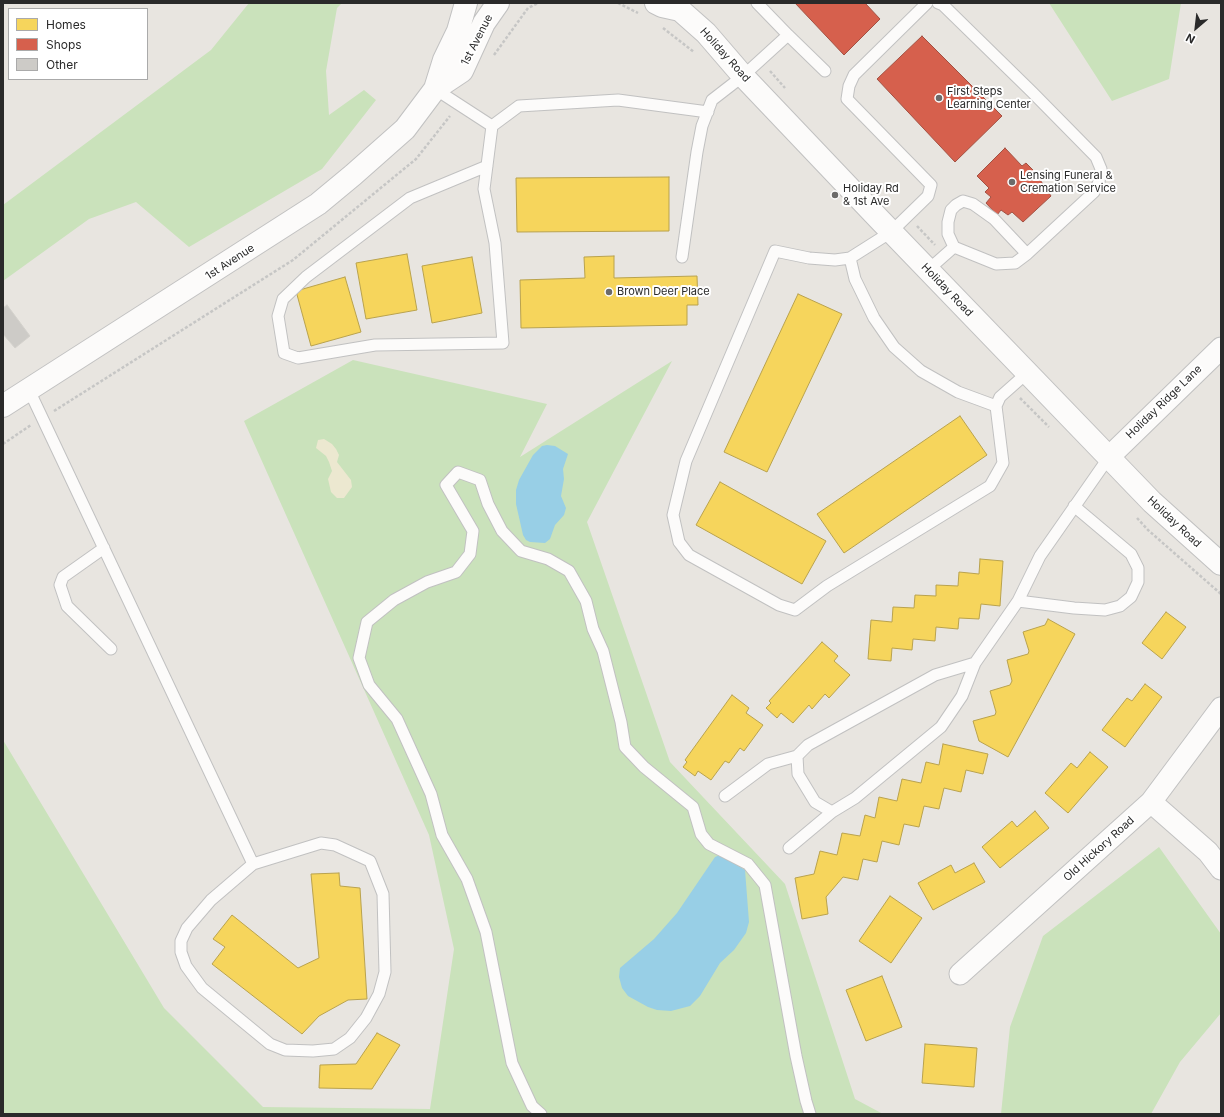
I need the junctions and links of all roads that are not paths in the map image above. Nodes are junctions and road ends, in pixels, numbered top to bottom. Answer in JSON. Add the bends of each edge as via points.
{"nodes":[{"id":1,"x":466,"y":3,"type":"edge"},
{"id":2,"x":498,"y":3,"type":"edge"},
{"id":3,"x":757,"y":3,"type":"edge"},
{"id":4,"x":927,"y":3,"type":"edge"},
{"id":5,"x":938,"y":3,"type":"edge"},
{"id":6,"x":681,"y":7,"type":"edge"},
{"id":7,"x":649,"y":9,"type":"edge"},
{"id":8,"x":788,"y":35,"type":"junction"},
{"id":9,"x":824,"y":71,"type":"dead end"},
{"id":10,"x":743,"y":76,"type":"junction"},
{"id":11,"x":436,"y":90,"type":"junction"},
{"id":12,"x":708,"y":112,"type":"junction"},
{"id":13,"x":492,"y":126,"type":"junction"},
{"id":14,"x":487,"y":166,"type":"junction"},
{"id":15,"x":891,"y":232,"type":"junction"},
{"id":16,"x":954,"y":247,"type":"junction"},
{"id":17,"x":1028,"y":254,"type":"junction"},
{"id":18,"x":682,"y":257,"type":"dead end"},
{"id":19,"x":850,"y":258,"type":"junction"},
{"id":20,"x":928,"y":270,"type":"junction"},
{"id":21,"x":1221,"y":348,"type":"edge"},
{"id":22,"x":1028,"y":373,"type":"junction"},
{"id":23,"x":29,"y":390,"type":"junction"},
{"id":24,"x":3,"y":406,"type":"edge"},
{"id":25,"x":996,"y":406,"type":"junction"},
{"id":26,"x":1109,"y":457,"type":"junction"},
{"id":27,"x":1074,"y":506,"type":"junction"},
{"id":28,"x":104,"y":548,"type":"junction"},
{"id":29,"x":1221,"y":564,"type":"edge"},
{"id":30,"x":1018,"y":601,"type":"junction"},
{"id":31,"x":111,"y":649,"type":"dead end"},
{"id":32,"x":975,"y":663,"type":"junction"},
{"id":33,"x":1221,"y":708,"type":"edge"},
{"id":34,"x":797,"y":756,"type":"junction"},
{"id":35,"x":725,"y":796,"type":"dead end"},
{"id":36,"x":1151,"y":802,"type":"junction"},
{"id":37,"x":832,"y":812,"type":"junction"},
{"id":38,"x":789,"y":848,"type":"dead end"},
{"id":39,"x":253,"y":864,"type":"junction"},
{"id":40,"x":1221,"y":869,"type":"edge"},
{"id":41,"x":960,"y":974,"type":"dead end"},
{"id":42,"x":540,"y":1114,"type":"edge"},
{"id":43,"x":810,"y":1114,"type":"edge"}],
"edges":[{"from":1,"to":11,"type":"street","name":"1st Avenue","via":[[458,31],[444,60]]},
{"from":2,"to":11,"type":"street","name":"1st Avenue","via":[[484,23],[462,71]]},
{"from":3,"to":8,"type":"lane"},
{"from":4,"to":15,"type":"lane","via":[[854,75],[849,86],[847,99],[931,185],[928,196]]},
{"from":5,"to":17,"type":"lane","via":[[943,5],[1048,109],[1096,158],[1101,169],[1094,192]]},
{"from":6,"to":7,"type":"street","name":"Holiday Road","via":[[662,6]]},
{"from":6,"to":10,"type":"street","name":"Holiday Road"},
{"from":8,"to":9,"type":"lane"},
{"from":8,"to":10,"type":"lane"},
{"from":10,"to":12,"type":"lane","via":[[712,100]]},
{"from":10,"to":15,"type":"street","name":"Holiday Road"},
{"from":11,"to":13,"type":"lane"},
{"from":11,"to":23,"type":"street","name":"1st Avenue","via":[[406,129],[318,204]]},
{"from":12,"to":13,"type":"lane","via":[[618,100],[519,106]]},
{"from":12,"to":18,"type":"lane","via":[[702,126],[697,152]]},
{"from":13,"to":14,"type":"lane"},
{"from":14,"to":14,"type":"lane","via":[[410,198],[306,277],[283,299],[278,316],[284,354],[298,358],[375,345],[503,343],[494,243],[484,189]]},
{"from":15,"to":19,"type":"lane"},
{"from":15,"to":20,"type":"street","name":"Holiday Road"},
{"from":16,"to":17,"type":"lane","via":[[996,264],[1015,263]]},
{"from":16,"to":17,"type":"lane","via":[[948,234],[948,222],[951,210],[963,201],[973,204],[994,219]]},
{"from":16,"to":20,"type":"lane"},
{"from":19,"to":25,"type":"lane","via":[[855,279],[867,305],[894,347],[921,371],[958,392]]},
{"from":19,"to":25,"type":"lane","via":[[809,258],[775,251],[686,461],[673,516],[679,542],[689,555],[779,605],[795,610],[827,586],[990,486],[1003,463]]},
{"from":20,"to":22,"type":"street","name":"Holiday Road"},
{"from":21,"to":26,"type":"street","name":"Holiday Ridge Lane"},
{"from":22,"to":25,"type":"lane","via":[[1000,397]]},
{"from":22,"to":26,"type":"street","name":"Holiday Road"},
{"from":23,"to":24,"type":"street","name":"1st Avenue"},
{"from":23,"to":28,"type":"lane"},
{"from":26,"to":27,"type":"lane"},
{"from":26,"to":29,"type":"street","name":"Holiday Road","via":[[1152,502]]},
{"from":27,"to":30,"type":"lane","via":[[1040,556]]},
{"from":27,"to":30,"type":"lane","via":[[1131,554],[1138,568],[1138,582],[1131,597],[1120,606],[1105,610]]},
{"from":28,"to":31,"type":"lane","via":[[63,577],[60,585],[67,606]]},
{"from":28,"to":39,"type":"lane"},
{"from":30,"to":32,"type":"lane"},
{"from":32,"to":34,"type":"lane","via":[[935,675],[808,746]]},
{"from":32,"to":37,"type":"lane","via":[[962,696],[941,727],[855,798]]},
{"from":33,"to":36,"type":"street","name":"Old Hickory Road"},
{"from":34,"to":35,"type":"lane","via":[[768,764]]},
{"from":34,"to":37,"type":"lane","via":[[798,774],[808,791],[815,802]]},
{"from":36,"to":40,"type":"street","via":[[1208,852]]},
{"from":36,"to":41,"type":"street","name":"Old Hickory Road"},
{"from":37,"to":38,"type":"lane"},
{"from":39,"to":39,"type":"lane","via":[[321,844],[335,845],[370,861],[383,894],[385,972],[379,994],[366,1018],[350,1038],[334,1049],[285,1050],[270,1044],[202,988],[186,966],[181,952],[181,941],[187,928],[211,900]]},
{"from":42,"to":43,"type":"lane","via":[[532,1106],[512,1063],[486,932],[467,879],[442,835],[431,794],[397,719],[369,685],[359,658],[367,622],[394,600],[427,582],[456,572],[470,554],[474,531],[446,485],[458,472],[480,480],[502,532],[521,552],[548,558],[569,571],[586,601],[593,629],[603,650],[625,747],[644,767],[693,807],[701,834],[710,844],[748,864],[765,884],[796,1056]]}]}
